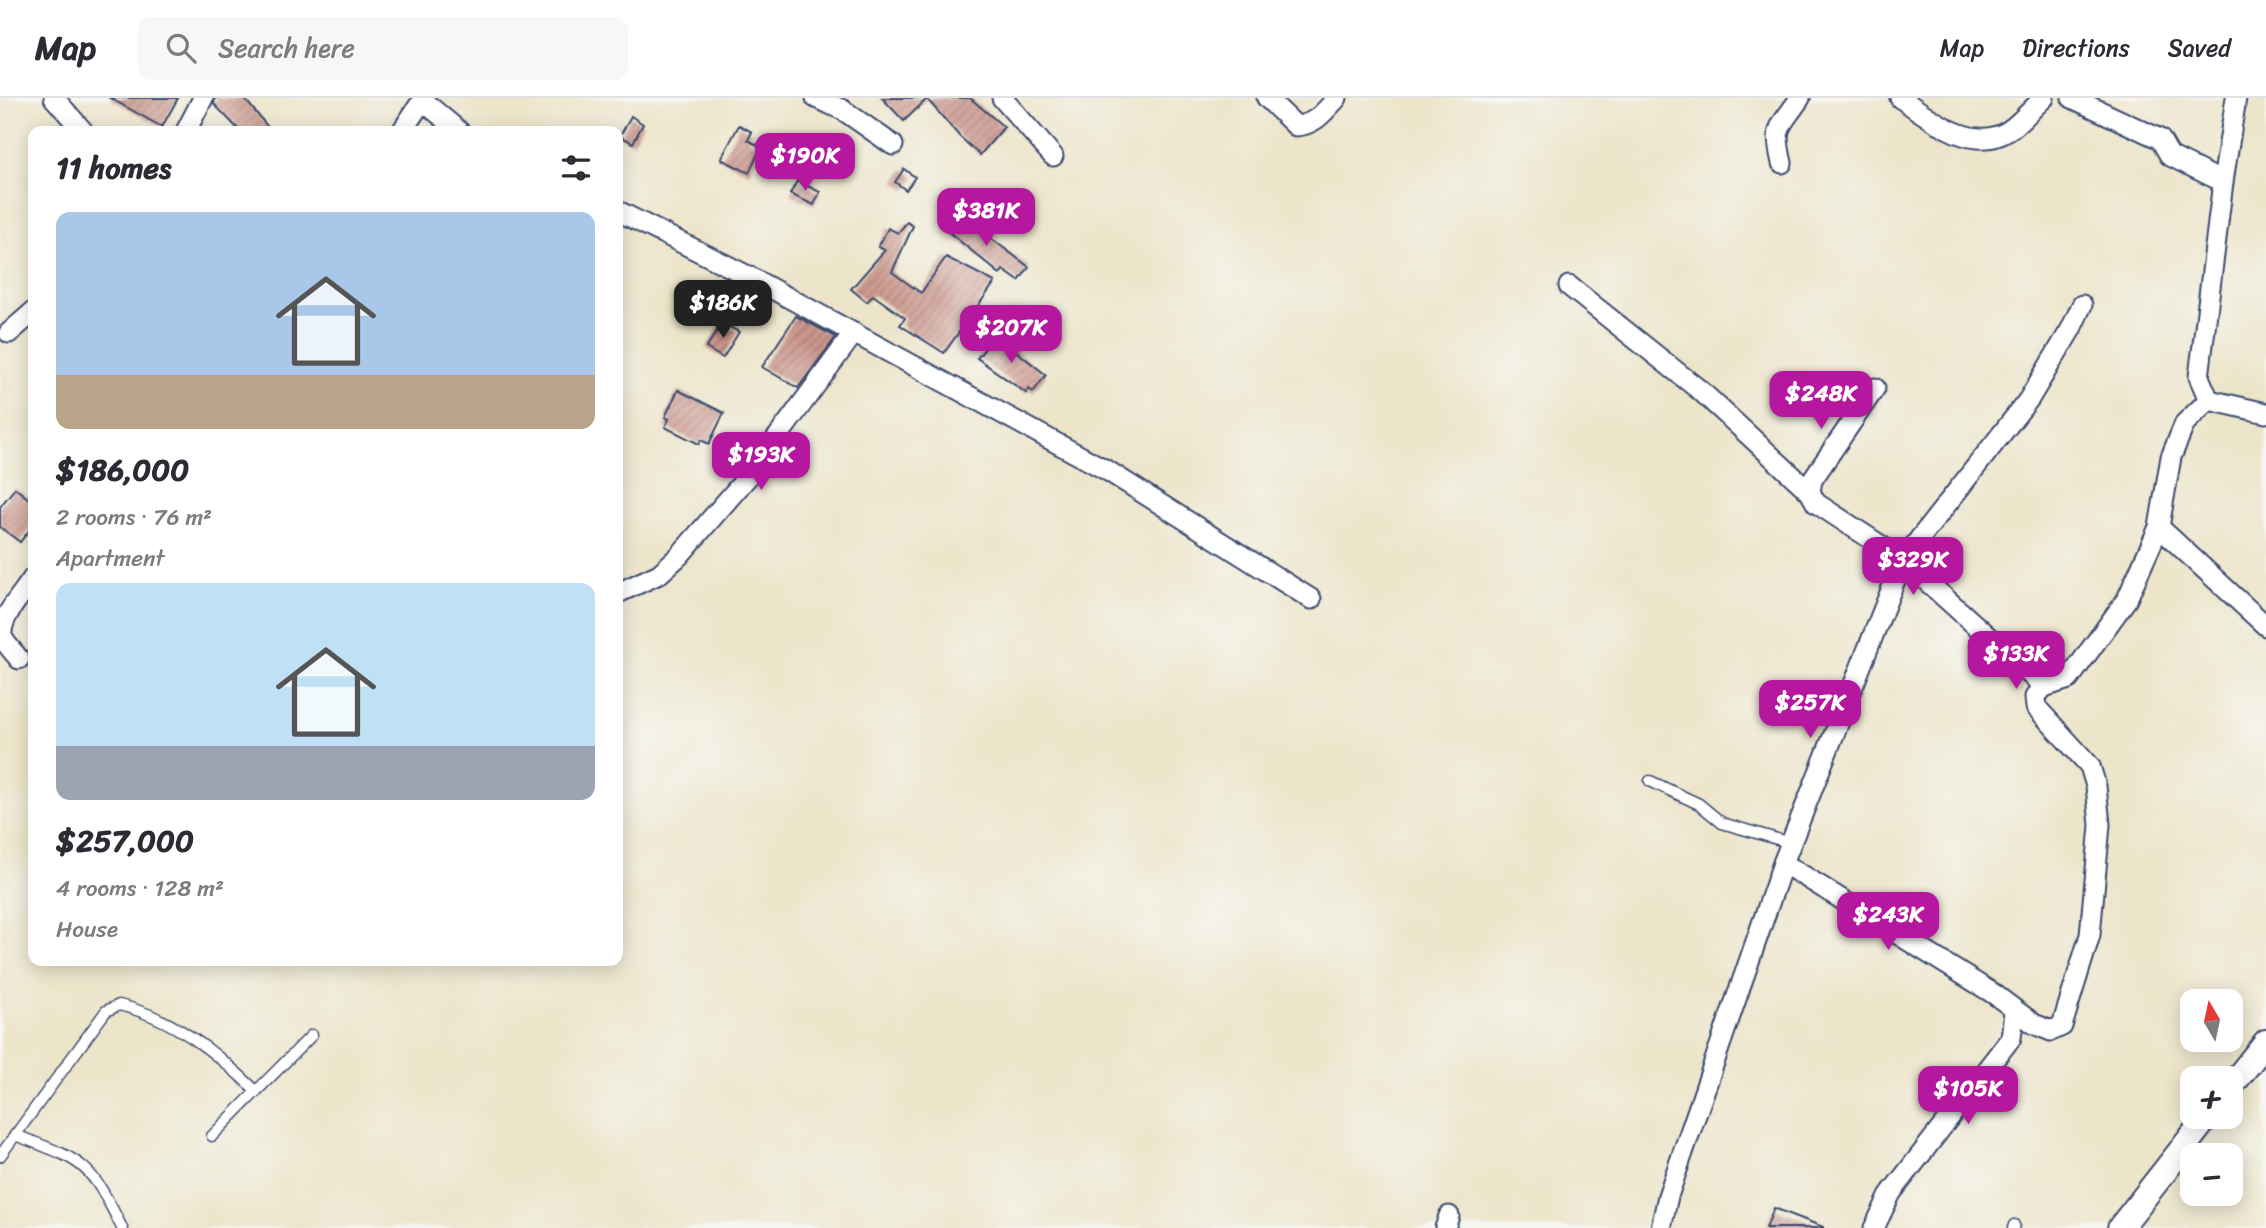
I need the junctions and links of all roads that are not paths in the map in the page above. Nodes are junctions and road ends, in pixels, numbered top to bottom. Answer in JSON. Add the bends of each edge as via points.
{"nodes":[{"id":1,"x":54,"y":98,"type":"edge"},
{"id":2,"x":203,"y":98,"type":"edge"},
{"id":3,"x":816,"y":98,"type":"edge"},
{"id":4,"x":1002,"y":98,"type":"edge"},
{"id":5,"x":1267,"y":98,"type":"edge"},
{"id":6,"x":1337,"y":98,"type":"edge"},
{"id":7,"x":1800,"y":98,"type":"edge"},
{"id":8,"x":1900,"y":98,"type":"edge"},
{"id":9,"x":2044,"y":98,"type":"edge"},
{"id":10,"x":2072,"y":98,"type":"edge"},
{"id":11,"x":2236,"y":98,"type":"edge"},
{"id":12,"x":423,"y":99,"type":"edge"},
{"id":13,"x":79,"y":126,"type":"edge"},
{"id":14,"x":189,"y":126,"type":"edge"},
{"id":15,"x":405,"y":126,"type":"edge"},
{"id":16,"x":453,"y":126,"type":"edge"},
{"id":17,"x":893,"y":145,"type":"dead end"},
{"id":18,"x":1053,"y":156,"type":"dead end"},
{"id":19,"x":1783,"y":163,"type":"dead end"},
{"id":20,"x":2223,"y":182,"type":"junction"},
{"id":21,"x":623,"y":214,"type":"edge"},
{"id":22,"x":1569,"y":286,"type":"dead end"},
{"id":23,"x":2082,"y":305,"type":"dead end"},
{"id":24,"x":28,"y":317,"type":"edge"},
{"id":25,"x":854,"y":332,"type":"junction"},
{"id":26,"x":9,"y":333,"type":"dead end"},
{"id":27,"x":1875,"y":388,"type":"dead end"},
{"id":28,"x":2209,"y":400,"type":"junction"},
{"id":29,"x":2266,"y":413,"type":"edge"},
{"id":30,"x":1810,"y":492,"type":"junction"},
{"id":31,"x":2159,"y":527,"type":"junction"},
{"id":32,"x":1903,"y":560,"type":"junction"},
{"id":33,"x":28,"y":585,"type":"edge"},
{"id":34,"x":623,"y":591,"type":"edge"},
{"id":35,"x":1311,"y":599,"type":"dead end"},
{"id":36,"x":2266,"y":626,"type":"edge"},
{"id":37,"x":19,"y":659,"type":"dead end"},
{"id":38,"x":2044,"y":687,"type":"junction"},
{"id":39,"x":1650,"y":780,"type":"dead end"},
{"id":40,"x":1791,"y":843,"type":"junction"},
{"id":41,"x":1783,"y":863,"type":"junction"},
{"id":42,"x":2014,"y":1012,"type":"junction"},
{"id":43,"x":313,"y":1035,"type":"dead end"},
{"id":44,"x":2266,"y":1042,"type":"edge"},
{"id":45,"x":2243,"y":1071,"type":"edge"},
{"id":46,"x":255,"y":1090,"type":"junction"},
{"id":47,"x":2198,"y":1129,"type":"edge"},
{"id":48,"x":15,"y":1135,"type":"junction"},
{"id":49,"x":212,"y":1136,"type":"dead end"},
{"id":50,"x":0,"y":1156,"type":"edge"},
{"id":51,"x":122,"y":1228,"type":"edge"},
{"id":52,"x":1661,"y":1228,"type":"edge"},
{"id":53,"x":1874,"y":1228,"type":"edge"},
{"id":54,"x":2120,"y":1228,"type":"edge"}],
"edges":[{"from":1,"to":13,"type":"street"},
{"from":2,"to":14,"type":"street"},
{"from":3,"to":17,"type":"street","via":[[843,110]]},
{"from":4,"to":18,"type":"street"},
{"from":5,"to":6,"type":"street","via":[[1296,126],[1317,120]]},
{"from":7,"to":19,"type":"street","via":[[1778,126]]},
{"from":8,"to":9,"type":"street","via":[[1942,126],[1968,137],[1988,138],[2007,131]]},
{"from":10,"to":20,"type":"street","via":[[2160,139],[2170,156]]},
{"from":11,"to":20,"type":"street"},
{"from":12,"to":15,"type":"street"},
{"from":12,"to":16,"type":"street"},
{"from":20,"to":28,"type":"street","via":[[2199,377]]},
{"from":21,"to":25,"type":"street"},
{"from":22,"to":30,"type":"street","via":[[1702,392]]},
{"from":23,"to":32,"type":"street","via":[[2029,399]]},
{"from":24,"to":26,"type":"street"},
{"from":25,"to":34,"type":"street","via":[[751,473],[680,556],[659,573]]},
{"from":25,"to":35,"type":"street","via":[[1108,471]]},
{"from":27,"to":30,"type":"street","via":[[1812,480]]},
{"from":28,"to":29,"type":"street"},
{"from":28,"to":31,"type":"street","via":[[2185,423],[2171,457]]},
{"from":30,"to":32,"type":"street","via":[[1816,503]]},
{"from":31,"to":36,"type":"street"},
{"from":31,"to":38,"type":"street","via":[[2127,599],[2069,679]]},
{"from":32,"to":38,"type":"street"},
{"from":32,"to":40,"type":"street"},
{"from":33,"to":37,"type":"street","via":[[1,626]]},
{"from":38,"to":42,"type":"street","via":[[2035,697],[2036,707],[2090,765],[2096,786],[2100,825],[2090,935],[2062,1026],[2051,1031]]},
{"from":39,"to":40,"type":"lane","via":[[1699,804],[1722,824]]},
{"from":40,"to":41,"type":"street"},
{"from":41,"to":42,"type":"street","via":[[1994,994]]},
{"from":41,"to":52,"type":"street","via":[[1668,1196]]},
{"from":42,"to":53,"type":"street","via":[[2011,1038],[1891,1193]]},
{"from":43,"to":46,"type":"lane"},
{"from":44,"to":45,"type":"street"},
{"from":46,"to":48,"type":"lane","via":[[223,1058],[190,1035],[119,1005],[106,1011]]},
{"from":46,"to":49,"type":"lane"},
{"from":47,"to":54,"type":"street"},
{"from":48,"to":50,"type":"lane"},
{"from":48,"to":51,"type":"lane","via":[[63,1153],[92,1172]]}]}
